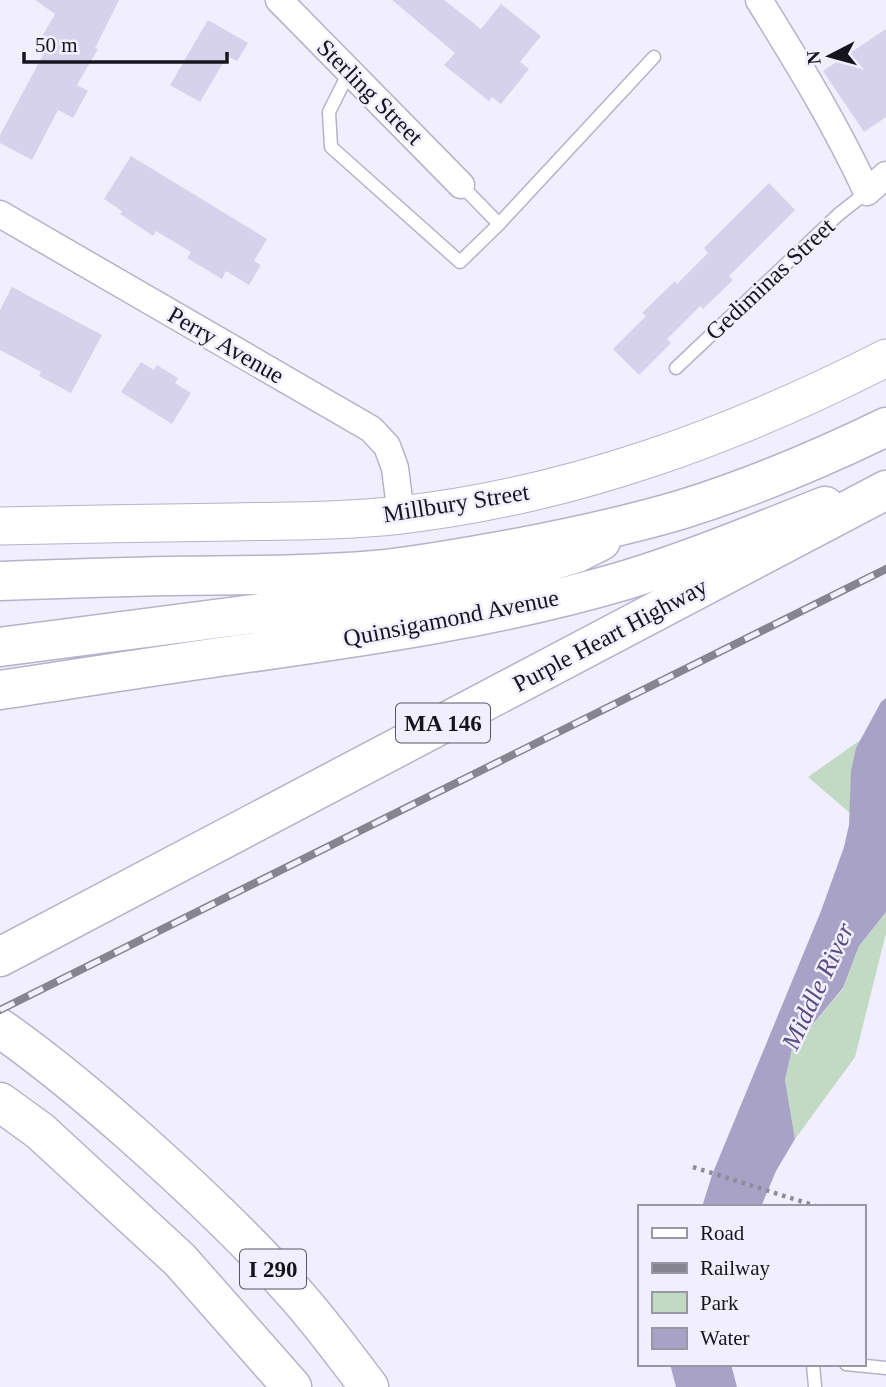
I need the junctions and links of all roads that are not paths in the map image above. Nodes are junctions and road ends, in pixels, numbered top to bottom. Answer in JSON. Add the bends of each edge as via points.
{"nodes":[{"id":1,"x":279,"y":0,"type":"edge"},
{"id":2,"x":759,"y":0,"type":"edge"},
{"id":3,"x":654,"y":57,"type":"dead end"},
{"id":4,"x":350,"y":71,"type":"junction"},
{"id":5,"x":876,"y":184,"type":"edge"},
{"id":6,"x":461,"y":185,"type":"joint"},
{"id":7,"x":0,"y":214,"type":"edge"},
{"id":8,"x":499,"y":224,"type":"junction"},
{"id":9,"x":886,"y":358,"type":"edge"},
{"id":10,"x":676,"y":368,"type":"dead end"},
{"id":11,"x":886,"y":427,"type":"edge"},
{"id":12,"x":886,"y":482,"type":"edge"},
{"id":13,"x":886,"y":490,"type":"edge"},
{"id":14,"x":401,"y":515,"type":"junction"},
{"id":15,"x":640,"y":520,"type":"junction"},
{"id":16,"x":0,"y":526,"type":"edge"},
{"id":17,"x":0,"y":582,"type":"edge"},
{"id":18,"x":0,"y":648,"type":"edge"},
{"id":19,"x":0,"y":690,"type":"edge"},
{"id":20,"x":0,"y":957,"type":"edge"},
{"id":21,"x":0,"y":1028,"type":"edge"},
{"id":22,"x":0,"y":1102,"type":"edge"},
{"id":23,"x":813,"y":1366,"type":"edge"},
{"id":24,"x":865,"y":1366,"type":"edge"},
{"id":25,"x":886,"y":1368,"type":"edge"},
{"id":26,"x":292,"y":1387,"type":"edge"},
{"id":27,"x":369,"y":1387,"type":"edge"},
{"id":28,"x":815,"y":1387,"type":"edge"}],
"edges":[{"from":1,"to":4,"type":"street","name":"Sterling Street"},
{"from":2,"to":5,"type":"street","name":"Gediminas Street","via":[[855,165]]},
{"from":3,"to":8,"type":"lane"},
{"from":4,"to":6,"type":"street","name":"Sterling Street"},
{"from":4,"to":8,"type":"lane","via":[[329,112],[331,147],[460,262]]},
{"from":5,"to":10,"type":"lane","name":"Gediminas Street"},
{"from":6,"to":8,"type":"lane"},
{"from":7,"to":14,"type":"street","name":"Perry Avenue","via":[[371,429],[387,446],[395,468]]},
{"from":9,"to":14,"type":"main road","name":"Millbury Street","via":[[729,431],[666,454],[527,492]]},
{"from":11,"to":15,"type":"main road","via":[[747,487]]},
{"from":12,"to":19,"type":"main road","name":"Quinsigamond Avenue","via":[[761,533],[640,575],[530,605],[340,641]]},
{"from":13,"to":20,"type":"main road","name":"Purple Heart Highway","number":"MA 146"},
{"from":14,"to":16,"type":"main road","name":"Millbury Street"},
{"from":15,"to":17,"type":"main road","via":[[534,544],[376,569]]},
{"from":15,"to":18,"type":"main road","name":"Quinsigamond Avenue","via":[[577,553],[398,595]]},
{"from":21,"to":27,"type":"main road","number":"I 290","via":[[40,1056],[164,1162],[243,1237]]},
{"from":22,"to":26,"type":"main road","number":"I 290","via":[[40,1131],[180,1259]]},
{"from":23,"to":28,"type":"lane"},
{"from":24,"to":25,"type":"lane"}]}
